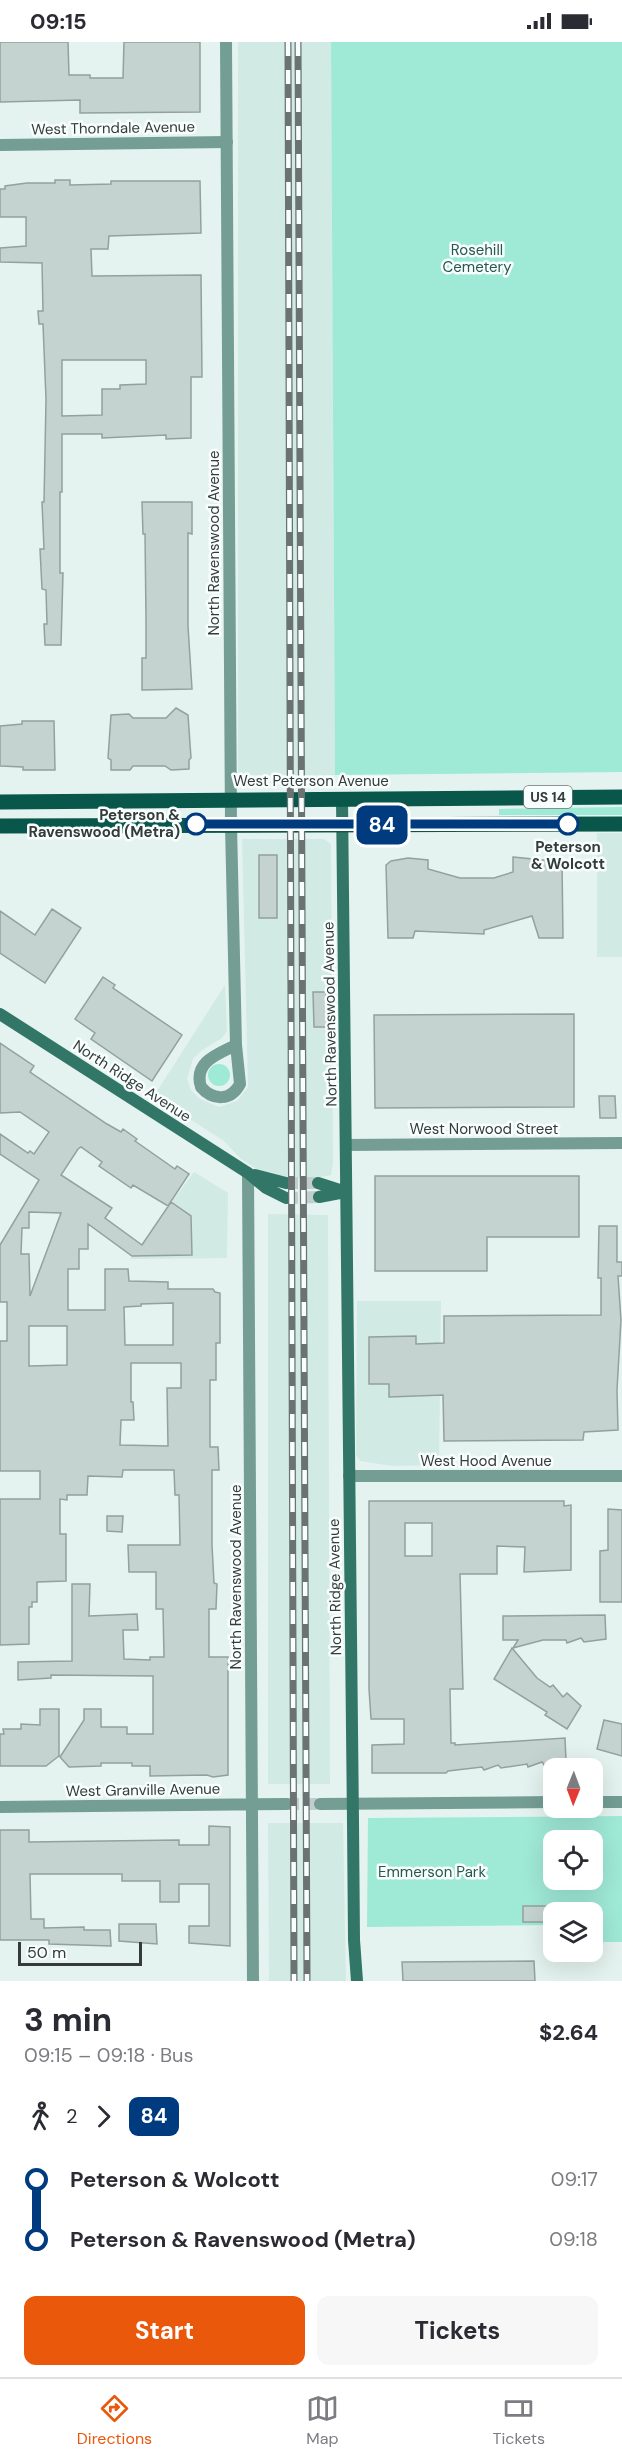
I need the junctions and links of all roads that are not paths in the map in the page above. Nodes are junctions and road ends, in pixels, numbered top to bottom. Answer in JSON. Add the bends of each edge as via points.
{"nodes":[{"id":1,"x":226,"y":42,"type":"edge"},
{"id":2,"x":227,"y":142,"type":"junction"},
{"id":3,"x":0,"y":145,"type":"edge"},
{"id":4,"x":622,"y":797,"type":"edge"},
{"id":5,"x":230,"y":800,"type":"junction"},
{"id":6,"x":342,"y":800,"type":"junction"},
{"id":7,"x":0,"y":802,"type":"edge"},
{"id":8,"x":622,"y":824,"type":"edge"},
{"id":9,"x":231,"y":825,"type":"junction"},
{"id":10,"x":342,"y":825,"type":"junction"},
{"id":11,"x":0,"y":826,"type":"edge"},
{"id":12,"x":0,"y":1014,"type":"edge"},
{"id":13,"x":236,"y":1045,"type":"dead end"},
{"id":14,"x":622,"y":1143,"type":"edge"},
{"id":15,"x":346,"y":1144,"type":"junction"},
{"id":16,"x":248,"y":1173,"type":"junction"},
{"id":17,"x":286,"y":1183,"type":"tunnel mouth"},
{"id":18,"x":318,"y":1183,"type":"tunnel mouth"},
{"id":19,"x":346,"y":1192,"type":"junction"},
{"id":20,"x":319,"y":1197,"type":"tunnel mouth"},
{"id":21,"x":286,"y":1198,"type":"tunnel mouth"},
{"id":22,"x":349,"y":1476,"type":"junction"},
{"id":23,"x":622,"y":1476,"type":"edge"},
{"id":24,"x":543,"y":1802,"type":"edge"},
{"id":25,"x":603,"y":1802,"type":"edge"},
{"id":26,"x":622,"y":1802,"type":"edge"},
{"id":27,"x":251,"y":1804,"type":"junction"},
{"id":28,"x":287,"y":1804,"type":"tunnel mouth"},
{"id":29,"x":320,"y":1804,"type":"tunnel mouth"},
{"id":30,"x":352,"y":1804,"type":"junction"},
{"id":31,"x":0,"y":1807,"type":"edge"},
{"id":32,"x":253,"y":1981,"type":"edge"},
{"id":33,"x":357,"y":1981,"type":"edge"}],
"edges":[{"from":1,"to":2,"type":"street","name":"North Ravenswood Avenue"},
{"from":2,"to":3,"type":"street","name":"West Thorndale Avenue"},
{"from":2,"to":5,"type":"street","name":"North Ravenswood Avenue"},
{"from":4,"to":6,"type":"main road","name":"West Peterson Avenue","number":"US 14"},
{"from":5,"to":6,"type":"main road","name":"West Peterson Avenue","number":"US 14"},
{"from":5,"to":7,"type":"main road","name":"West Peterson Avenue","number":"US 14"},
{"from":5,"to":9,"type":"street","name":"North Ravenswood Avenue"},
{"from":6,"to":10,"type":"main road","name":"North Ravenswood Avenue"},
{"from":8,"to":10,"type":"main road","number":"US 14"},
{"from":9,"to":10,"type":"main road","number":"US 14"},
{"from":9,"to":11,"type":"main road","number":"US 14"},
{"from":9,"to":13,"type":"street","name":"North Ravenswood Avenue"},
{"from":10,"to":15,"type":"main road","name":"North Ravenswood Avenue"},
{"from":12,"to":16,"type":"main road","name":"North Ridge Avenue"},
{"from":14,"to":15,"type":"street","name":"West Norwood Street"},
{"from":15,"to":19,"type":"main road","name":"North Ravenswood Avenue"},
{"from":16,"to":17,"type":"main road","name":"North Ridge Avenue"},
{"from":16,"to":21,"type":"main road","name":"North Ridge Avenue"},
{"from":16,"to":27,"type":"street","name":"North Ravenswood Avenue"},
{"from":18,"to":19,"type":"main road"},
{"from":19,"to":20,"type":"main road"},
{"from":19,"to":22,"type":"main road","name":"North Ridge Avenue"},
{"from":22,"to":23,"type":"street","name":"West Hood Avenue"},
{"from":22,"to":30,"type":"main road","name":"North Ridge Avenue"},
{"from":24,"to":30,"type":"street"},
{"from":25,"to":26,"type":"street"},
{"from":27,"to":28,"type":"street","name":"West Granville Avenue"},
{"from":27,"to":31,"type":"street","name":"West Granville Avenue"},
{"from":27,"to":32,"type":"street","name":"North Ravenswood Avenue"},
{"from":29,"to":30,"type":"street"},
{"from":30,"to":33,"type":"main road","name":"North Ridge Avenue"}]}
